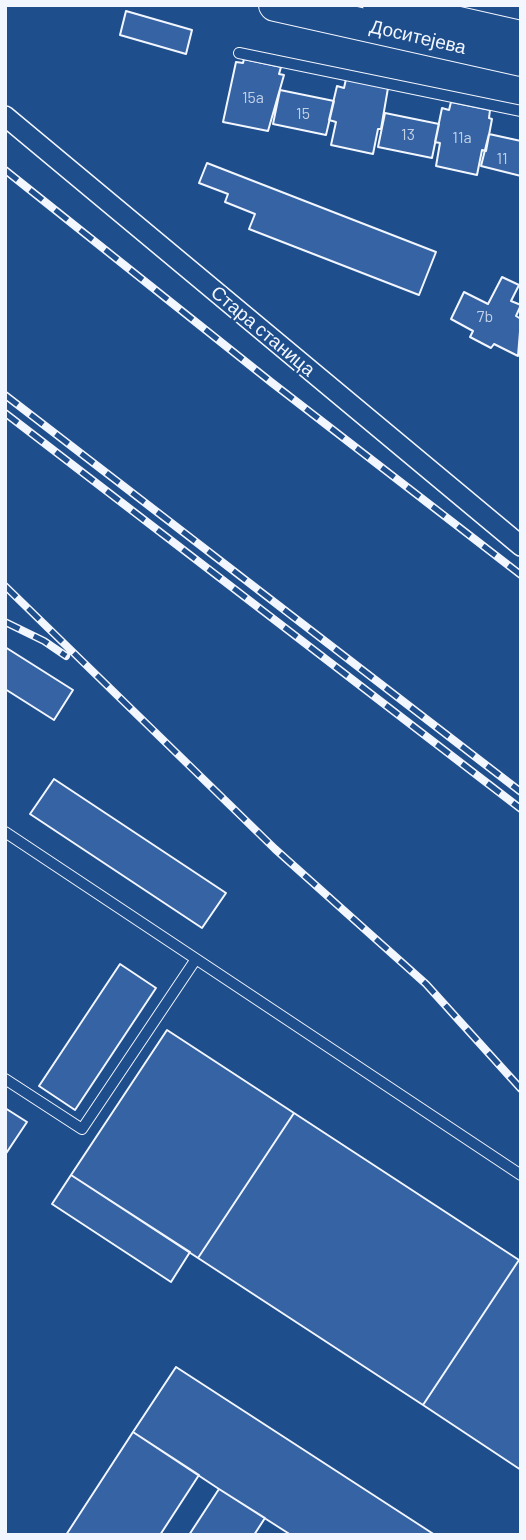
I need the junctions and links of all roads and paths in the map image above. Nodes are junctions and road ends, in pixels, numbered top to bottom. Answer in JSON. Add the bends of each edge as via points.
{"nodes":[{"id":1,"x":275,"y":5,"type":"edge"},
{"id":2,"x":379,"y":5,"type":"edge"},
{"id":3,"x":521,"y":37,"type":"edge"},
{"id":4,"x":239,"y":53,"type":"dead end"},
{"id":5,"x":521,"y":60,"type":"edge"},
{"id":6,"x":521,"y":111,"type":"edge"},
{"id":7,"x":5,"y":116,"type":"edge"},
{"id":8,"x":521,"y":546,"type":"edge"},
{"id":9,"x":5,"y":832,"type":"edge"},
{"id":10,"x":196,"y":959,"type":"junction"},
{"id":11,"x":5,"y":1079,"type":"edge"},
{"id":12,"x":521,"y":1175,"type":"edge"}],
"edges":[{"from":1,"to":5,"type":"main road","name":"Доситејева"},
{"from":2,"to":3,"type":"main road","name":"Доситејева"},
{"from":4,"to":6,"type":"lane"},
{"from":7,"to":8,"type":"street","name":"Стара станица"},
{"from":9,"to":10,"type":"lane"},
{"from":10,"to":11,"type":"lane","via":[[82,1129]]},
{"from":10,"to":12,"type":"lane"}]}
